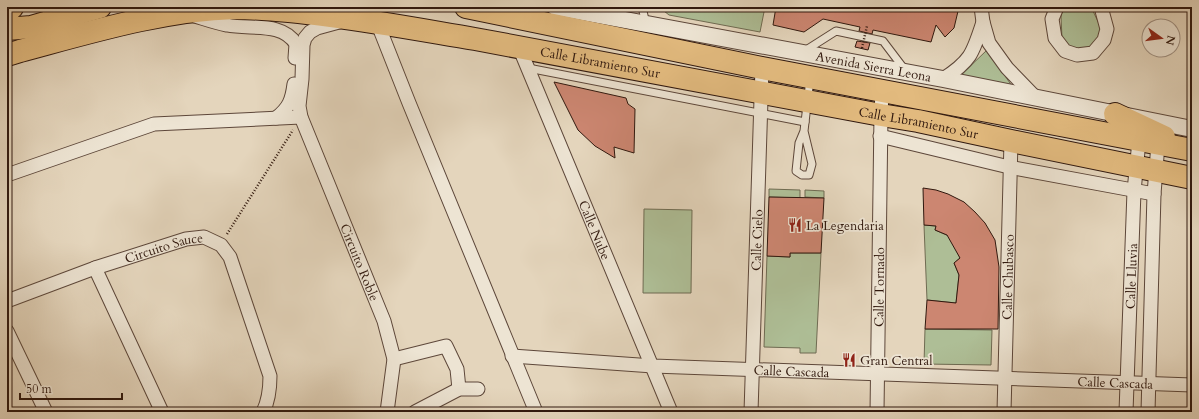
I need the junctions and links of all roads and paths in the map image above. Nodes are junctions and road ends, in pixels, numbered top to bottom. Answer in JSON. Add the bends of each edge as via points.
{"nodes":[{"id":1,"x":13,"y":7,"type":"edge"},
{"id":2,"x":100,"y":7,"type":"edge"},
{"id":3,"x":555,"y":7,"type":"edge"},
{"id":4,"x":642,"y":7,"type":"edge"},
{"id":5,"x":981,"y":7,"type":"edge"},
{"id":6,"x":1057,"y":7,"type":"edge"},
{"id":7,"x":1101,"y":7,"type":"edge"},
{"id":8,"x":478,"y":8,"type":"edge"},
{"id":9,"x":601,"y":11,"type":"edge"},
{"id":10,"x":7,"y":13,"type":"edge"},
{"id":11,"x":183,"y":13,"type":"junction"},
{"id":12,"x":352,"y":19,"type":"junction"},
{"id":13,"x":377,"y":22,"type":"junction"},
{"id":14,"x":983,"y":22,"type":"junction"},
{"id":15,"x":646,"y":24,"type":"junction"},
{"id":16,"x":867,"y":24,"type":"dead end"},
{"id":17,"x":7,"y":29,"type":"edge"},
{"id":18,"x":299,"y":44,"type":"junction"},
{"id":19,"x":519,"y":47,"type":"junction"},
{"id":20,"x":862,"y":48,"type":"dead end"},
{"id":21,"x":802,"y":53,"type":"junction"},
{"id":22,"x":7,"y":55,"type":"edge"},
{"id":23,"x":528,"y":68,"type":"junction"},
{"id":24,"x":762,"y":68,"type":"junction"},
{"id":25,"x":906,"y":72,"type":"junction"},
{"id":26,"x":810,"y":77,"type":"junction"},
{"id":27,"x":943,"y":79,"type":"junction"},
{"id":28,"x":647,"y":81,"type":"junction"},
{"id":29,"x":882,"y":91,"type":"junction"},
{"id":30,"x":761,"y":92,"type":"junction"},
{"id":31,"x":1036,"y":98,"type":"junction"},
{"id":32,"x":807,"y":101,"type":"junction"},
{"id":33,"x":760,"y":114,"type":"junction"},
{"id":34,"x":1115,"y":114,"type":"junction"},
{"id":35,"x":276,"y":118,"type":"junction"},
{"id":36,"x":301,"y":118,"type":"junction"},
{"id":37,"x":805,"y":122,"type":"junction"},
{"id":38,"x":881,"y":126,"type":"junction"},
{"id":39,"x":1192,"y":129,"type":"edge"},
{"id":40,"x":804,"y":131,"type":"junction"},
{"id":41,"x":1011,"y":141,"type":"junction"},
{"id":42,"x":1149,"y":142,"type":"junction"},
{"id":43,"x":1192,"y":150,"type":"edge"},
{"id":44,"x":1009,"y":167,"type":"junction"},
{"id":45,"x":1146,"y":168,"type":"junction"},
{"id":46,"x":7,"y":175,"type":"edge"},
{"id":47,"x":1192,"y":178,"type":"edge"},
{"id":48,"x":1134,"y":191,"type":"junction"},
{"id":49,"x":1154,"y":194,"type":"junction"},
{"id":50,"x":220,"y":245,"type":"junction"},
{"id":51,"x":95,"y":268,"type":"junction"},
{"id":52,"x":7,"y":301,"type":"edge"},
{"id":53,"x":7,"y":331,"type":"edge"},
{"id":54,"x":512,"y":356,"type":"junction"},
{"id":55,"x":394,"y":359,"type":"junction"},
{"id":56,"x":653,"y":366,"type":"junction"},
{"id":57,"x":752,"y":369,"type":"junction"},
{"id":58,"x":878,"y":373,"type":"junction"},
{"id":59,"x":1005,"y":378,"type":"junction"},
{"id":60,"x":1127,"y":383,"type":"junction"},
{"id":61,"x":1148,"y":384,"type":"junction"},
{"id":62,"x":1192,"y":385,"type":"edge"},
{"id":63,"x":459,"y":389,"type":"junction"},
{"id":64,"x":478,"y":390,"type":"dead end"},
{"id":65,"x":46,"y":412,"type":"edge"},
{"id":66,"x":162,"y":412,"type":"edge"},
{"id":67,"x":263,"y":412,"type":"edge"},
{"id":68,"x":387,"y":412,"type":"edge"},
{"id":69,"x":415,"y":412,"type":"edge"},
{"id":70,"x":536,"y":412,"type":"edge"},
{"id":71,"x":671,"y":412,"type":"edge"},
{"id":72,"x":751,"y":412,"type":"edge"},
{"id":73,"x":877,"y":412,"type":"edge"},
{"id":74,"x":1004,"y":412,"type":"edge"},
{"id":75,"x":1126,"y":412,"type":"edge"},
{"id":76,"x":1148,"y":412,"type":"edge"}],
"edges":[{"from":1,"to":10,"type":"main road"},
{"from":2,"to":17,"type":"highway","via":[[31,27]]},
{"from":3,"to":9,"type":"street","name":"Avenida Sierra Leona"},
{"from":4,"to":15,"type":"lane"},
{"from":5,"to":14,"type":"street"},
{"from":6,"to":7,"type":"street","via":[[1052,18],[1055,38],[1065,51],[1077,55],[1093,53],[1104,40],[1107,29]]},
{"from":8,"to":24,"type":"highway","name":"Calle Libramiento Sur"},
{"from":9,"to":15,"type":"street","name":"Avenida Sierra Leona"},
{"from":11,"to":12,"type":"highway","name":"Calle Libramiento Sur","via":[[235,8],[270,9]]},
{"from":11,"to":18,"type":"street","via":[[228,26],[279,30]]},
{"from":11,"to":22,"type":"highway","name":"Calle Libramiento Sur","via":[[108,27]]},
{"from":12,"to":13,"type":"highway","name":"Calle Libramiento Sur"},
{"from":12,"to":18,"type":"street","via":[[316,28]]},
{"from":13,"to":19,"type":"highway","name":"Calle Libramiento Sur"},
{"from":13,"to":54,"type":"street"},
{"from":14,"to":27,"type":"street","via":[[968,59]]},
{"from":14,"to":31,"type":"street","via":[[989,43],[1007,68]]},
{"from":15,"to":21,"type":"street","name":"Avenida Sierra Leona"},
{"from":16,"to":20,"type":"path","bridge":true},
{"from":18,"to":35,"type":"street","via":[[289,105]]},
{"from":18,"to":36,"type":"street","name":"Circuito Roble","via":[[302,79],[299,106]]},
{"from":19,"to":23,"type":"street","name":"Calle Nube"},
{"from":19,"to":28,"type":"highway","name":"Calle Libramiento Sur"},
{"from":21,"to":25,"type":"street","name":"Avenida Sierra Leona"},
{"from":21,"to":25,"type":"lane","via":[[836,31],[883,41]]},
{"from":23,"to":28,"type":"lane"},
{"from":23,"to":56,"type":"street","name":"Calle Nube"},
{"from":24,"to":26,"type":"highway","name":"Calle Libramiento Sur"},
{"from":24,"to":30,"type":"street","name":"Calle Cielo"},
{"from":25,"to":27,"type":"street","name":"Avenida Sierra Leona"},
{"from":26,"to":29,"type":"highway","name":"Calle Libramiento Sur"},
{"from":26,"to":32,"type":"lane"},
{"from":27,"to":31,"type":"street","name":"Avenida Sierra Leona"},
{"from":28,"to":30,"type":"highway","name":"Calle Libramiento Sur"},
{"from":28,"to":33,"type":"lane"},
{"from":29,"to":38,"type":"street","name":"Calle Tornado"},
{"from":29,"to":42,"type":"highway","name":"Calle Libramiento Sur"},
{"from":30,"to":32,"type":"highway","name":"Calle Libramiento Sur"},
{"from":30,"to":33,"type":"street","name":"Calle Cielo"},
{"from":31,"to":34,"type":"street","name":"Avenida Sierra Leona"},
{"from":32,"to":37,"type":"lane"},
{"from":32,"to":38,"type":"highway","name":"Calle Libramiento Sur"},
{"from":33,"to":37,"type":"lane"},
{"from":33,"to":57,"type":"street","name":"Calle Cielo"},
{"from":34,"to":39,"type":"street","name":"Avenida Sierra Leona"},
{"from":34,"to":43,"type":"highway"},
{"from":35,"to":36,"type":"street"},
{"from":35,"to":46,"type":"street","via":[[154,124]]},
{"from":36,"to":50,"type":"path"},
{"from":36,"to":55,"type":"street","name":"Circuito Roble","via":[[384,321]]},
{"from":37,"to":40,"type":"lane"},
{"from":38,"to":41,"type":"highway","name":"Calle Libramiento Sur","via":[[918,121]]},
{"from":38,"to":44,"type":"street"},
{"from":38,"to":58,"type":"street","name":"Calle Tornado"},
{"from":40,"to":40,"type":"lane","via":[[799,143],[796,171],[802,175],[809,175],[812,164]]},
{"from":41,"to":44,"type":"street","name":"Calle Chubasco"},
{"from":41,"to":45,"type":"highway","name":"Calle Libramiento Sur"},
{"from":42,"to":43,"type":"highway","name":"Calle Libramiento Sur"},
{"from":42,"to":45,"type":"street","name":"Calle Lluvia"},
{"from":42,"to":45,"type":"street","name":"Calle Lluvia"},
{"from":44,"to":48,"type":"street"},
{"from":44,"to":59,"type":"street","name":"Calle Chubasco"},
{"from":45,"to":47,"type":"highway","name":"Calle Libramiento Sur"},
{"from":45,"to":48,"type":"street","name":"Calle Lluvia"},
{"from":45,"to":49,"type":"street","name":"Calle Lluvia"},
{"from":48,"to":49,"type":"street"},
{"from":48,"to":60,"type":"street","name":"Calle Lluvia"},
{"from":49,"to":61,"type":"street","name":"Calle Lluvia"},
{"from":50,"to":51,"type":"street","name":"Circuito Sauce","via":[[204,237],[186,239]]},
{"from":50,"to":67,"type":"street","name":"Circuito Sauce","via":[[230,257],[270,376],[270,389]]},
{"from":51,"to":52,"type":"street","name":"Circuito Sauce"},
{"from":51,"to":66,"type":"street"},
{"from":53,"to":65,"type":"street"},
{"from":54,"to":56,"type":"street","name":"Calle Cascada"},
{"from":54,"to":70,"type":"street"},
{"from":55,"to":63,"type":"street","via":[[446,346],[457,370]]},
{"from":55,"to":68,"type":"street","name":"Circuito Roble"},
{"from":56,"to":57,"type":"street","name":"Calle Cascada"},
{"from":56,"to":71,"type":"street","name":"Calle Nube"},
{"from":57,"to":58,"type":"street","name":"Calle Cascada"},
{"from":57,"to":72,"type":"street","name":"Calle Cielo"},
{"from":58,"to":59,"type":"street","name":"Calle Cascada"},
{"from":58,"to":73,"type":"street","name":"Calle Tornado"},
{"from":59,"to":60,"type":"street","name":"Calle Cascada"},
{"from":59,"to":74,"type":"street","name":"Calle Chubasco"},
{"from":60,"to":61,"type":"street","name":"Calle Cascada"},
{"from":60,"to":75,"type":"street","name":"Calle Lluvia"},
{"from":61,"to":62,"type":"street","name":"Calle Cascada"},
{"from":61,"to":76,"type":"street","name":"Calle Lluvia"},
{"from":63,"to":64,"type":"street"},
{"from":63,"to":69,"type":"street"}]}
